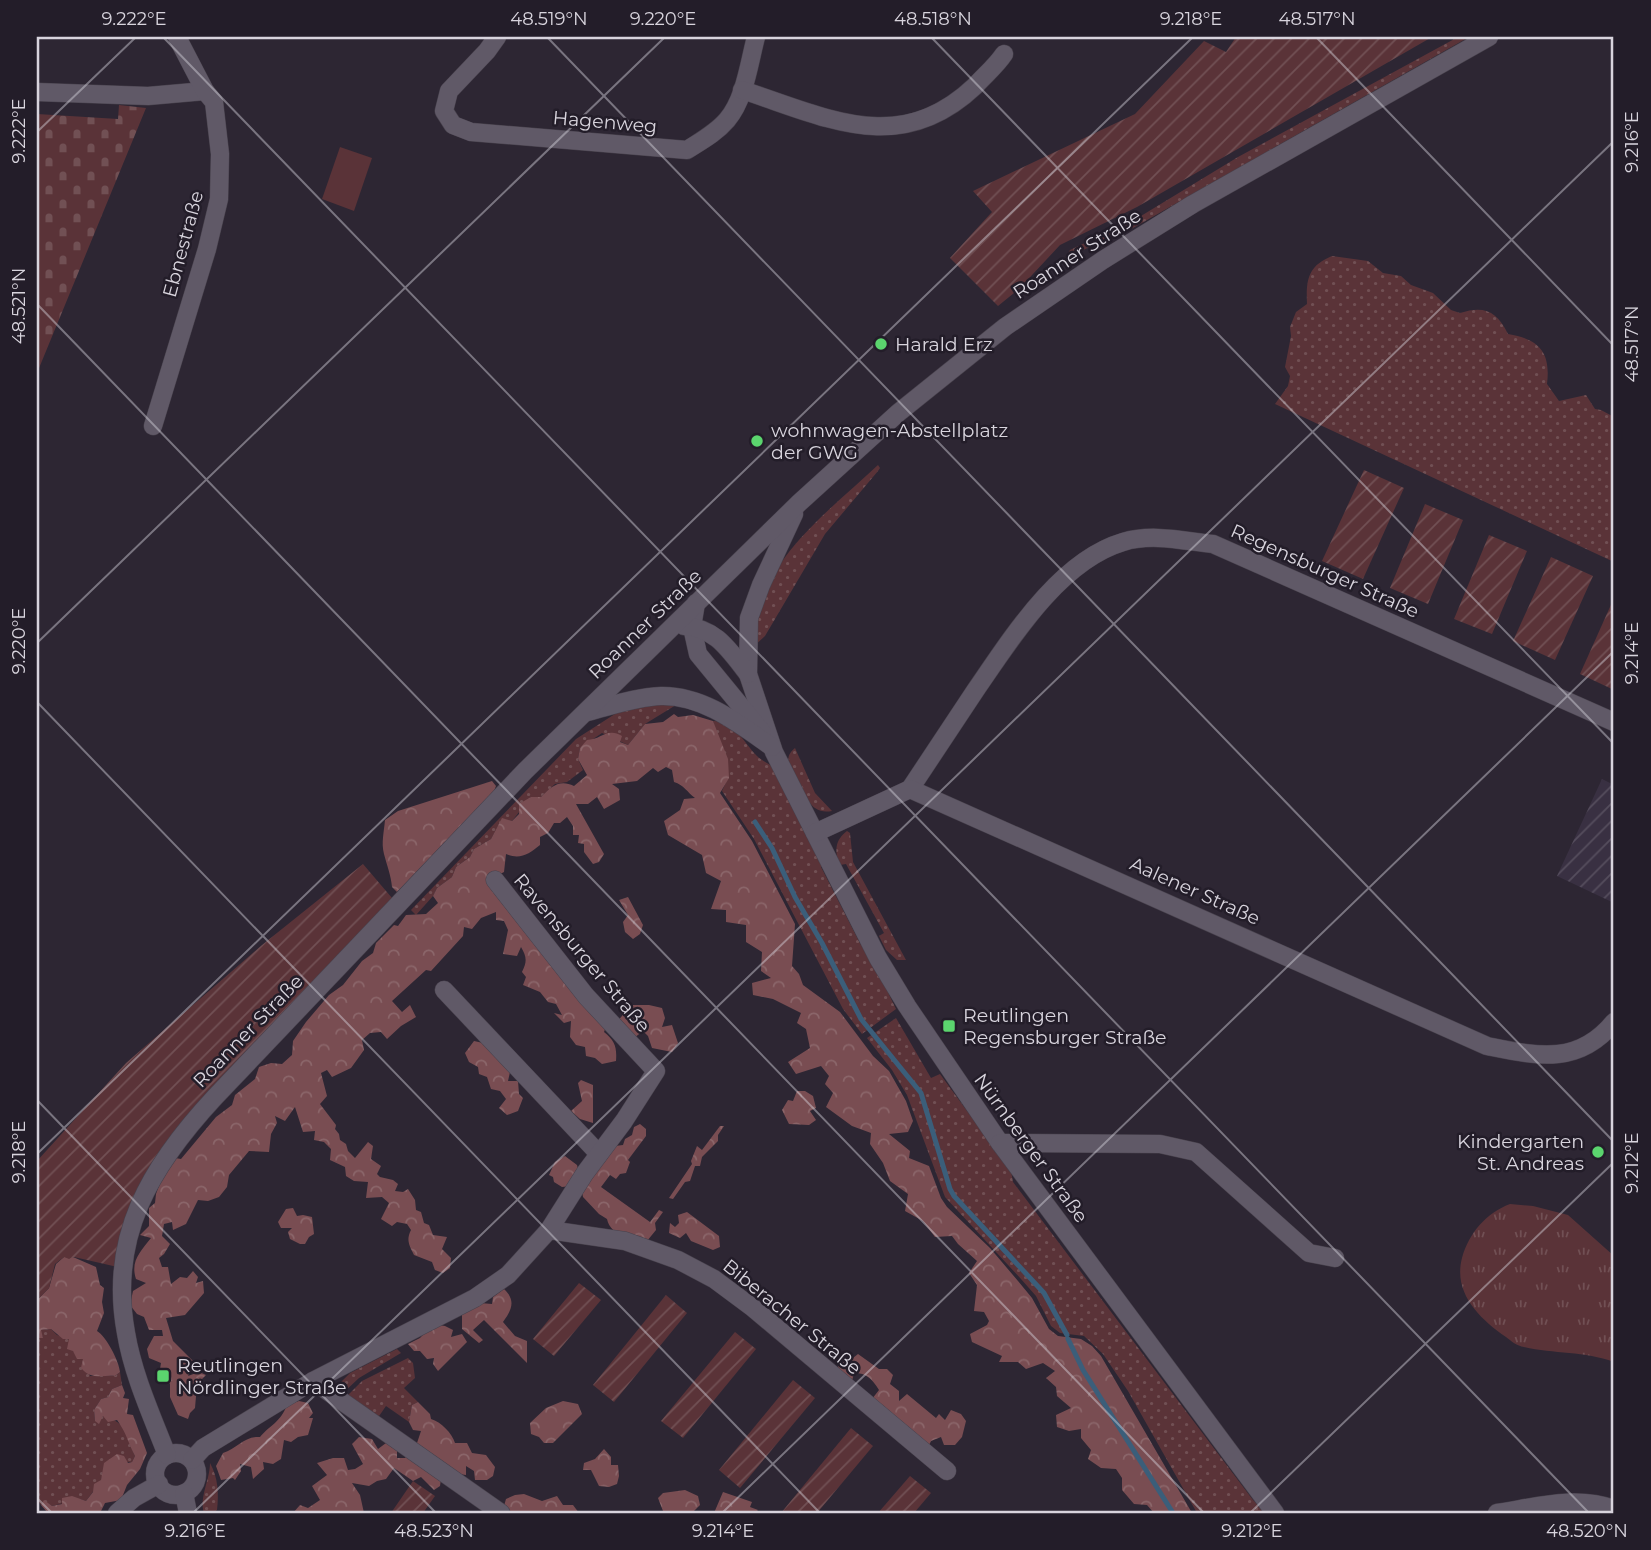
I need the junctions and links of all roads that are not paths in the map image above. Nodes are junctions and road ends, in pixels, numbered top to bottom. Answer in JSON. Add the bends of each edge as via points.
{"nodes":[{"id":1,"x":177,"y":37,"type":"edge"},
{"id":2,"x":497,"y":37,"type":"edge"},
{"id":3,"x":756,"y":37,"type":"edge"},
{"id":4,"x":1489,"y":37,"type":"edge"},
{"id":5,"x":1004,"y":54,"type":"dead end"},
{"id":6,"x":742,"y":90,"type":"junction"},
{"id":7,"x":205,"y":91,"type":"junction"},
{"id":8,"x":37,"y":92,"type":"edge"},
{"id":9,"x":153,"y":426,"type":"dead end"},
{"id":10,"x":799,"y":503,"type":"junction"},
{"id":11,"x":696,"y":603,"type":"junction"},
{"id":12,"x":672,"y":627,"type":"junction"},
{"id":13,"x":692,"y":627,"type":"junction"},
{"id":14,"x":748,"y":674,"type":"junction"},
{"id":15,"x":585,"y":712,"type":"junction"},
{"id":16,"x":1614,"y":722,"type":"edge"},
{"id":17,"x":772,"y":747,"type":"junction"},
{"id":18,"x":909,"y":789,"type":"junction"},
{"id":19,"x":815,"y":833,"type":"junction"},
{"id":20,"x":495,"y":880,"type":"dead end"},
{"id":21,"x":444,"y":990,"type":"dead end"},
{"id":22,"x":1614,"y":1022,"type":"edge"},
{"id":23,"x":1000,"y":1143,"type":"junction"},
{"id":24,"x":600,"y":1154,"type":"junction"},
{"id":25,"x":549,"y":1230,"type":"junction"},
{"id":26,"x":1335,"y":1258,"type":"dead end"},
{"id":27,"x":313,"y":1381,"type":"junction"},
{"id":28,"x":167,"y":1455,"type":"junction"},
{"id":29,"x":192,"y":1460,"type":"junction"},
{"id":30,"x":947,"y":1471,"type":"dead end"},
{"id":31,"x":159,"y":1484,"type":"junction"},
{"id":32,"x":184,"y":1493,"type":"junction"},
{"id":33,"x":1614,"y":1509,"type":"edge"},
{"id":34,"x":117,"y":1513,"type":"edge"},
{"id":35,"x":188,"y":1513,"type":"edge"},
{"id":36,"x":501,"y":1513,"type":"edge"},
{"id":37,"x":1275,"y":1513,"type":"edge"},
{"id":38,"x":1497,"y":1513,"type":"edge"}],
"edges":[{"from":1,"to":7,"type":"street","name":"Ebnestraße"},
{"from":2,"to":6,"type":"street","name":"Hagenweg","via":[[449,91],[444,111],[453,125],[471,132],[687,150],[725,122]]},
{"from":3,"to":6,"type":"street","name":"Hagenweg"},
{"from":4,"to":10,"type":"street","name":"Roanner Straße","via":[[1204,198],[1074,279],[936,382]]},
{"from":5,"to":6,"type":"street","via":[[957,102],[919,121],[884,128],[860,127]]},
{"from":7,"to":8,"type":"street","via":[[148,96]]},
{"from":7,"to":9,"type":"street","name":"Ebnestraße","via":[[214,102],[219,199]]},
{"from":10,"to":11,"type":"street","name":"Roanner Straße"},
{"from":10,"to":14,"type":"street","name":"Nürnberger Straße","via":[[749,618]]},
{"from":11,"to":12,"type":"street","name":"Roanner Straße"},
{"from":11,"to":13,"type":"street","name":"Nürnberger Straße"},
{"from":12,"to":13,"type":"street","name":"Nürnberger Straße"},
{"from":12,"to":15,"type":"street","name":"Roanner Straße"},
{"from":13,"to":14,"type":"street","name":"Nürnberger Straße","via":[[714,634]]},
{"from":13,"to":17,"type":"street","name":"Nürnberger Straße","via":[[698,654]]},
{"from":14,"to":17,"type":"street","name":"Nürnberger Straße"},
{"from":15,"to":17,"type":"street","name":"Nürnberger Straße","via":[[674,696],[721,713]]},
{"from":15,"to":28,"type":"street","name":"Roanner Straße","via":[[210,1102],[150,1181],[125,1245],[121,1292],[131,1356]]},
{"from":16,"to":18,"type":"street","name":"Regensburger Straße","via":[[1213,544],[1159,538],[1124,541],[1079,565],[1024,620]]},
{"from":17,"to":19,"type":"street","name":"Nürnberger Straße"},
{"from":18,"to":19,"type":"street"},
{"from":18,"to":22,"type":"street","name":"Aalener Straße","via":[[1487,1046],[1564,1055],[1586,1047]]},
{"from":19,"to":23,"type":"street","name":"Nürnberger Straße","via":[[878,958]]},
{"from":20,"to":24,"type":"street","name":"Ravensburger Straße","via":[[586,996],[656,1071]]},
{"from":21,"to":24,"type":"street"},
{"from":23,"to":26,"type":"street","via":[[1160,1144],[1196,1152],[1309,1254]]},
{"from":23,"to":37,"type":"street","name":"Nürnberger Straße"},
{"from":24,"to":25,"type":"street","name":"Ravensburger Straße"},
{"from":25,"to":27,"type":"street","name":"Ravensburger Straße","via":[[492,1288]]},
{"from":25,"to":30,"type":"street","name":"Biberacher Straße","via":[[625,1241],[714,1279]]},
{"from":27,"to":29,"type":"street","name":"Ravensburger Straße","via":[[203,1448]]},
{"from":27,"to":36,"type":"street"},
{"from":28,"to":29,"type":"street","via":[[180,1453]]},
{"from":28,"to":31,"type":"street","via":[[157,1467]]},
{"from":29,"to":32,"type":"street","via":[[197,1479]]},
{"from":31,"to":32,"type":"street","via":[[169,1493]]},
{"from":31,"to":34,"type":"street"},
{"from":32,"to":35,"type":"street"},
{"from":33,"to":38,"type":"street","via":[[1572,1502]]}]}
